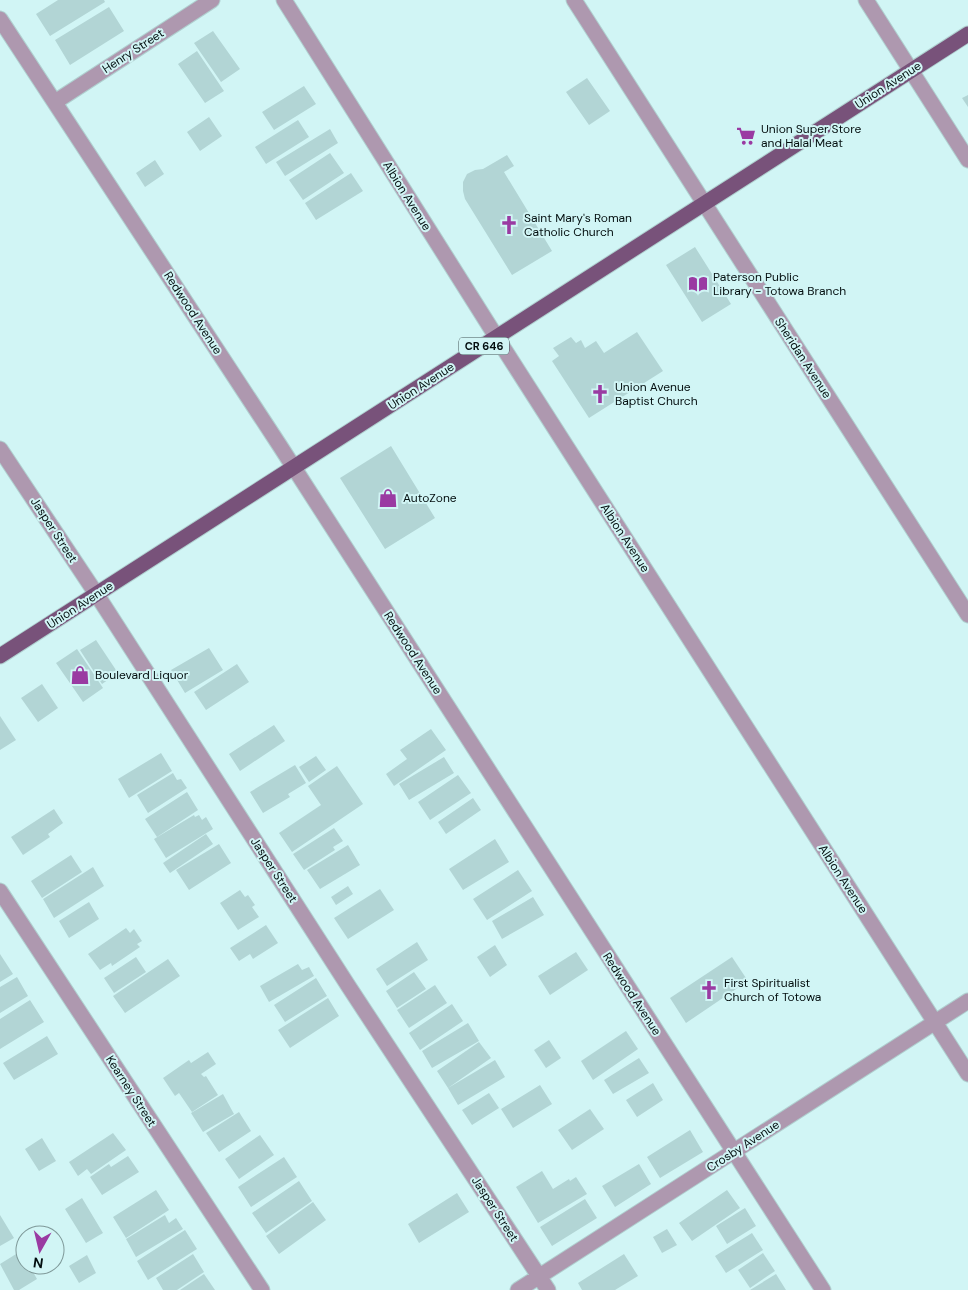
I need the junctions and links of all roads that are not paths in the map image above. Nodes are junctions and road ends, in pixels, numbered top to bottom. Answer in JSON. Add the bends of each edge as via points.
{"nodes":[{"id":1,"x":212,"y":0,"type":"edge"},
{"id":2,"x":284,"y":0,"type":"edge"},
{"id":3,"x":574,"y":0,"type":"edge"},
{"id":4,"x":866,"y":0,"type":"edge"},
{"id":5,"x":0,"y":19,"type":"edge"},
{"id":6,"x":968,"y":34,"type":"edge"},
{"id":7,"x":911,"y":70,"type":"junction"},
{"id":8,"x":54,"y":102,"type":"junction"},
{"id":9,"x":968,"y":160,"type":"edge"},
{"id":10,"x":705,"y":204,"type":"junction"},
{"id":11,"x":497,"y":338,"type":"junction"},
{"id":12,"x":0,"y":448,"type":"edge"},
{"id":13,"x":294,"y":468,"type":"junction"},
{"id":14,"x":96,"y":595,"type":"junction"},
{"id":15,"x":968,"y":615,"type":"edge"},
{"id":16,"x":0,"y":656,"type":"edge"},
{"id":17,"x":0,"y":891,"type":"edge"},
{"id":18,"x":968,"y":1001,"type":"edge"},
{"id":19,"x":935,"y":1022,"type":"junction"},
{"id":20,"x":968,"y":1074,"type":"edge"},
{"id":21,"x":734,"y":1151,"type":"junction"},
{"id":22,"x":539,"y":1276,"type":"junction"},
{"id":23,"x":262,"y":1290,"type":"edge"},
{"id":24,"x":518,"y":1290,"type":"edge"},
{"id":25,"x":548,"y":1290,"type":"edge"},
{"id":26,"x":823,"y":1290,"type":"edge"}],
"edges":[{"from":1,"to":8,"type":"street","name":"Henry Street"},
{"from":2,"to":11,"type":"street","name":"Albion Avenue"},
{"from":3,"to":10,"type":"street","name":"Sheridan Avenue"},
{"from":4,"to":7,"type":"street"},
{"from":5,"to":8,"type":"street","name":"Redwood Avenue"},
{"from":6,"to":7,"type":"main road","name":"Union Avenue","number":"CR 646"},
{"from":7,"to":9,"type":"street"},
{"from":7,"to":10,"type":"main road","name":"Union Avenue","number":"CR 646"},
{"from":8,"to":13,"type":"street","name":"Redwood Avenue"},
{"from":10,"to":11,"type":"main road","name":"Union Avenue","number":"CR 646"},
{"from":10,"to":15,"type":"street","name":"Sheridan Avenue"},
{"from":11,"to":13,"type":"main road","name":"Union Avenue","number":"CR 646"},
{"from":11,"to":19,"type":"street","name":"Albion Avenue"},
{"from":12,"to":14,"type":"street","name":"Jasper Street"},
{"from":13,"to":14,"type":"main road","name":"Union Avenue","number":"CR 646"},
{"from":13,"to":21,"type":"street","name":"Redwood Avenue"},
{"from":14,"to":16,"type":"main road","name":"Union Avenue","number":"CR 646"},
{"from":14,"to":22,"type":"street","name":"Jasper Street"},
{"from":17,"to":23,"type":"street","name":"Kearney Street"},
{"from":18,"to":19,"type":"street","name":"Crosby Avenue"},
{"from":19,"to":20,"type":"street","name":"Albion Avenue"},
{"from":19,"to":21,"type":"street","name":"Crosby Avenue"},
{"from":21,"to":22,"type":"street","name":"Crosby Avenue"},
{"from":21,"to":26,"type":"street","name":"Redwood Avenue"},
{"from":22,"to":24,"type":"street","name":"Crosby Avenue"},
{"from":22,"to":25,"type":"street","name":"Jasper Street"}]}
